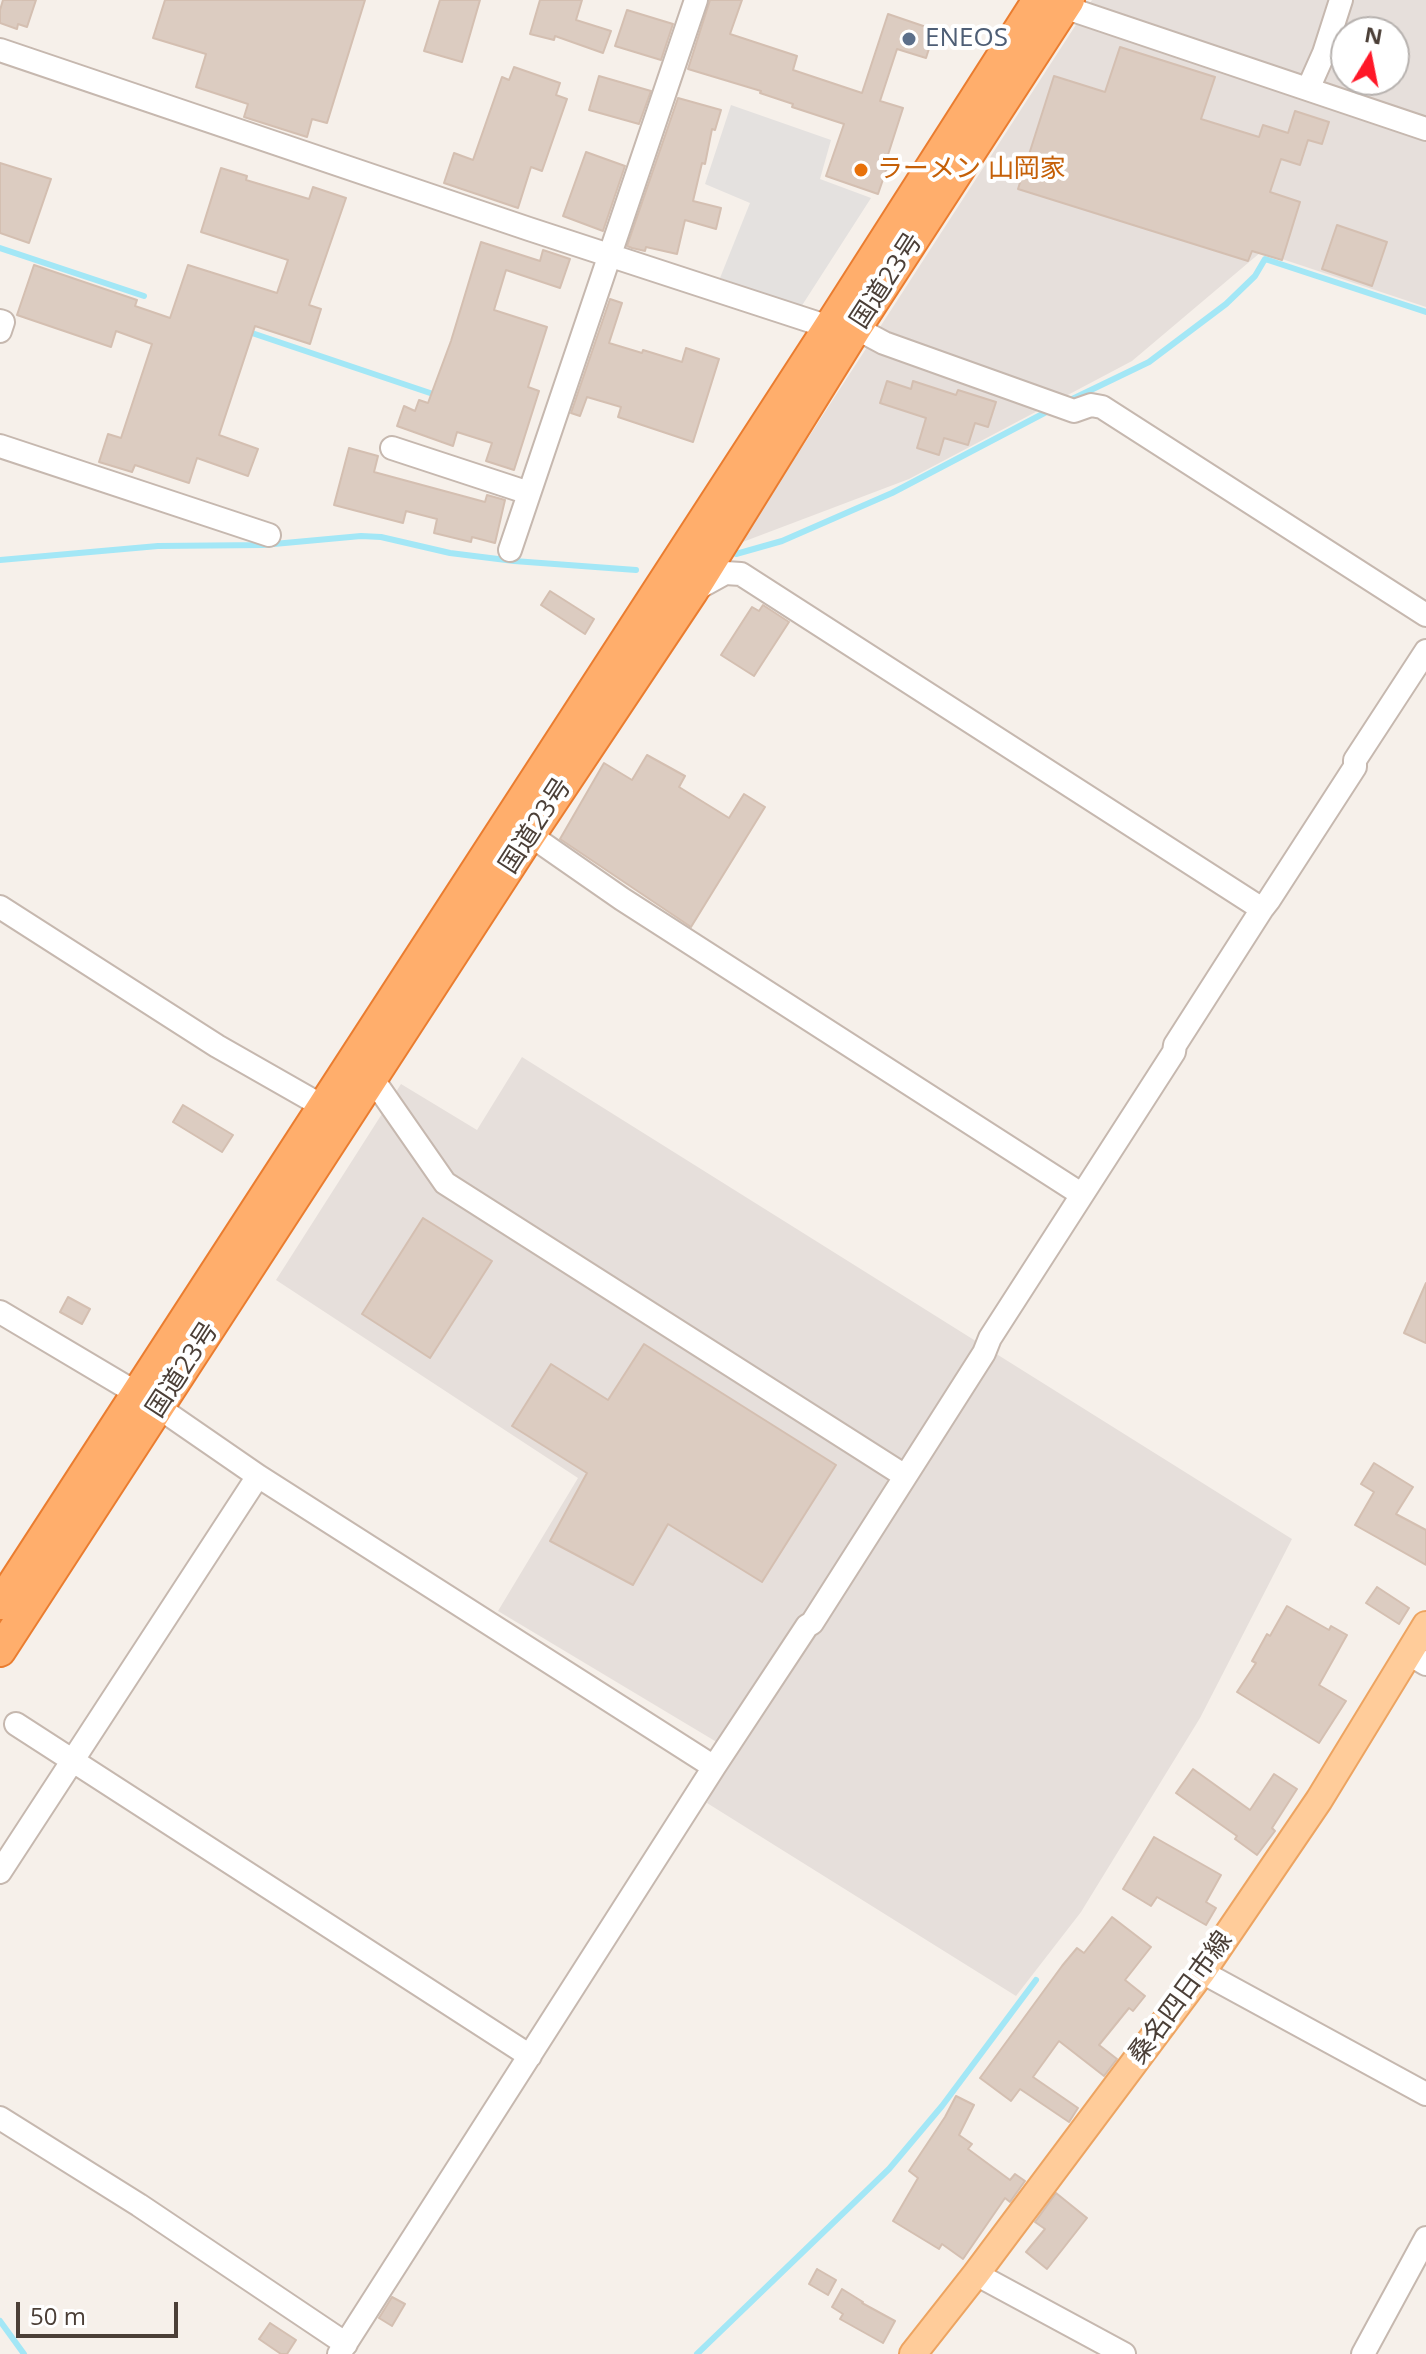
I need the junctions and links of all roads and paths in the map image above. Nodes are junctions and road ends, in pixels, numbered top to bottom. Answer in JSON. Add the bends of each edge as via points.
{"nodes":[{"id":1,"x":696,"y":0,"type":"edge"},
{"id":2,"x":1341,"y":0,"type":"edge"},
{"id":3,"x":1053,"y":2,"type":"edge"},
{"id":4,"x":0,"y":50,"type":"edge"},
{"id":5,"x":1308,"y":89,"type":"junction"},
{"id":6,"x":1426,"y":129,"type":"edge"},
{"id":7,"x":609,"y":254,"type":"junction"},
{"id":8,"x":0,"y":321,"type":"edge"},
{"id":9,"x":843,"y":328,"type":"junction"},
{"id":10,"x":0,"y":331,"type":"edge"},
{"id":11,"x":0,"y":446,"type":"edge"},
{"id":12,"x":392,"y":448,"type":"dead end"},
{"id":13,"x":529,"y":493,"type":"junction"},
{"id":14,"x":269,"y":535,"type":"dead end"},
{"id":15,"x":510,"y":550,"type":"dead end"},
{"id":16,"x":692,"y":592,"type":"junction"},
{"id":17,"x":1426,"y":615,"type":"edge"},
{"id":18,"x":1426,"y":651,"type":"edge"},
{"id":19,"x":530,"y":835,"type":"junction"},
{"id":20,"x":0,"y":907,"type":"edge"},
{"id":21,"x":1262,"y":909,"type":"junction"},
{"id":22,"x":372,"y":1078,"type":"junction"},
{"id":23,"x":324,"y":1107,"type":"junction"},
{"id":24,"x":1081,"y":1194,"type":"junction"},
{"id":25,"x":0,"y":1312,"type":"edge"},
{"id":26,"x":148,"y":1401,"type":"junction"},
{"id":27,"x":258,"y":1476,"type":"junction"},
{"id":28,"x":905,"y":1476,"type":"junction"},
{"id":29,"x":0,"y":1604,"type":"edge"},
{"id":30,"x":1426,"y":1625,"type":"edge"},
{"id":31,"x":0,"y":1651,"type":"edge"},
{"id":32,"x":1418,"y":1659,"type":"edge"},
{"id":33,"x":16,"y":1724,"type":"dead end"},
{"id":34,"x":71,"y":1761,"type":"junction"},
{"id":35,"x":714,"y":1767,"type":"junction"},
{"id":36,"x":0,"y":1872,"type":"edge"},
{"id":37,"x":1202,"y":1972,"type":"junction"},
{"id":38,"x":530,"y":2056,"type":"junction"},
{"id":39,"x":1426,"y":2094,"type":"edge"},
{"id":40,"x":0,"y":2118,"type":"edge"},
{"id":41,"x":1426,"y":2238,"type":"edge"},
{"id":42,"x":976,"y":2274,"type":"junction"},
{"id":43,"x":343,"y":2349,"type":"edge"},
{"id":44,"x":913,"y":2354,"type":"edge"},
{"id":45,"x":1124,"y":2354,"type":"edge"},
{"id":46,"x":1363,"y":2354,"type":"edge"}],
"edges":[{"from":1,"to":7,"type":"street"},
{"from":2,"to":5,"type":"street"},
{"from":3,"to":5,"type":"street"},
{"from":3,"to":9,"type":"highway","name":"国道23号"},
{"from":4,"to":7,"type":"street"},
{"from":5,"to":6,"type":"street"},
{"from":7,"to":9,"type":"street"},
{"from":7,"to":13,"type":"street"},
{"from":8,"to":10,"type":"street"},
{"from":9,"to":16,"type":"highway","name":"国道23号"},
{"from":9,"to":17,"type":"street","via":[[1074,411],[1102,407]]},
{"from":9,"to":23,"type":"highway","name":"国道23号"},
{"from":11,"to":14,"type":"street"},
{"from":12,"to":13,"type":"street"},
{"from":13,"to":15,"type":"street"},
{"from":16,"to":19,"type":"highway","name":"国道23号"},
{"from":16,"to":21,"type":"street","via":[[725,573],[741,574]]},
{"from":18,"to":21,"type":"street"},
{"from":19,"to":22,"type":"highway","name":"国道23号"},
{"from":19,"to":24,"type":"street"},
{"from":20,"to":23,"type":"street","via":[[217,1046]]},
{"from":21,"to":24,"type":"street"},
{"from":22,"to":26,"type":"highway","name":"国道23号"},
{"from":22,"to":28,"type":"street","via":[[445,1183]]},
{"from":23,"to":26,"type":"highway","name":"国道23号"},
{"from":24,"to":28,"type":"street"},
{"from":25,"to":26,"type":"street"},
{"from":26,"to":27,"type":"street"},
{"from":26,"to":29,"type":"highway","name":"国道23号"},
{"from":26,"to":31,"type":"highway","name":"国道23号"},
{"from":27,"to":34,"type":"street"},
{"from":27,"to":35,"type":"street"},
{"from":28,"to":35,"type":"street"},
{"from":30,"to":32,"type":"main road","name":"桑名四日市線"},
{"from":32,"to":37,"type":"main road","name":"桑名四日市線"},
{"from":33,"to":34,"type":"street"},
{"from":34,"to":36,"type":"street"},
{"from":34,"to":38,"type":"street"},
{"from":35,"to":38,"type":"street"},
{"from":37,"to":39,"type":"street"},
{"from":37,"to":42,"type":"main road","name":"桑名四日市線"},
{"from":38,"to":43,"type":"street"},
{"from":40,"to":43,"type":"street","via":[[139,2205]]},
{"from":41,"to":46,"type":"street"},
{"from":42,"to":44,"type":"main road","name":"桑名四日市線"},
{"from":42,"to":45,"type":"street"}]}
